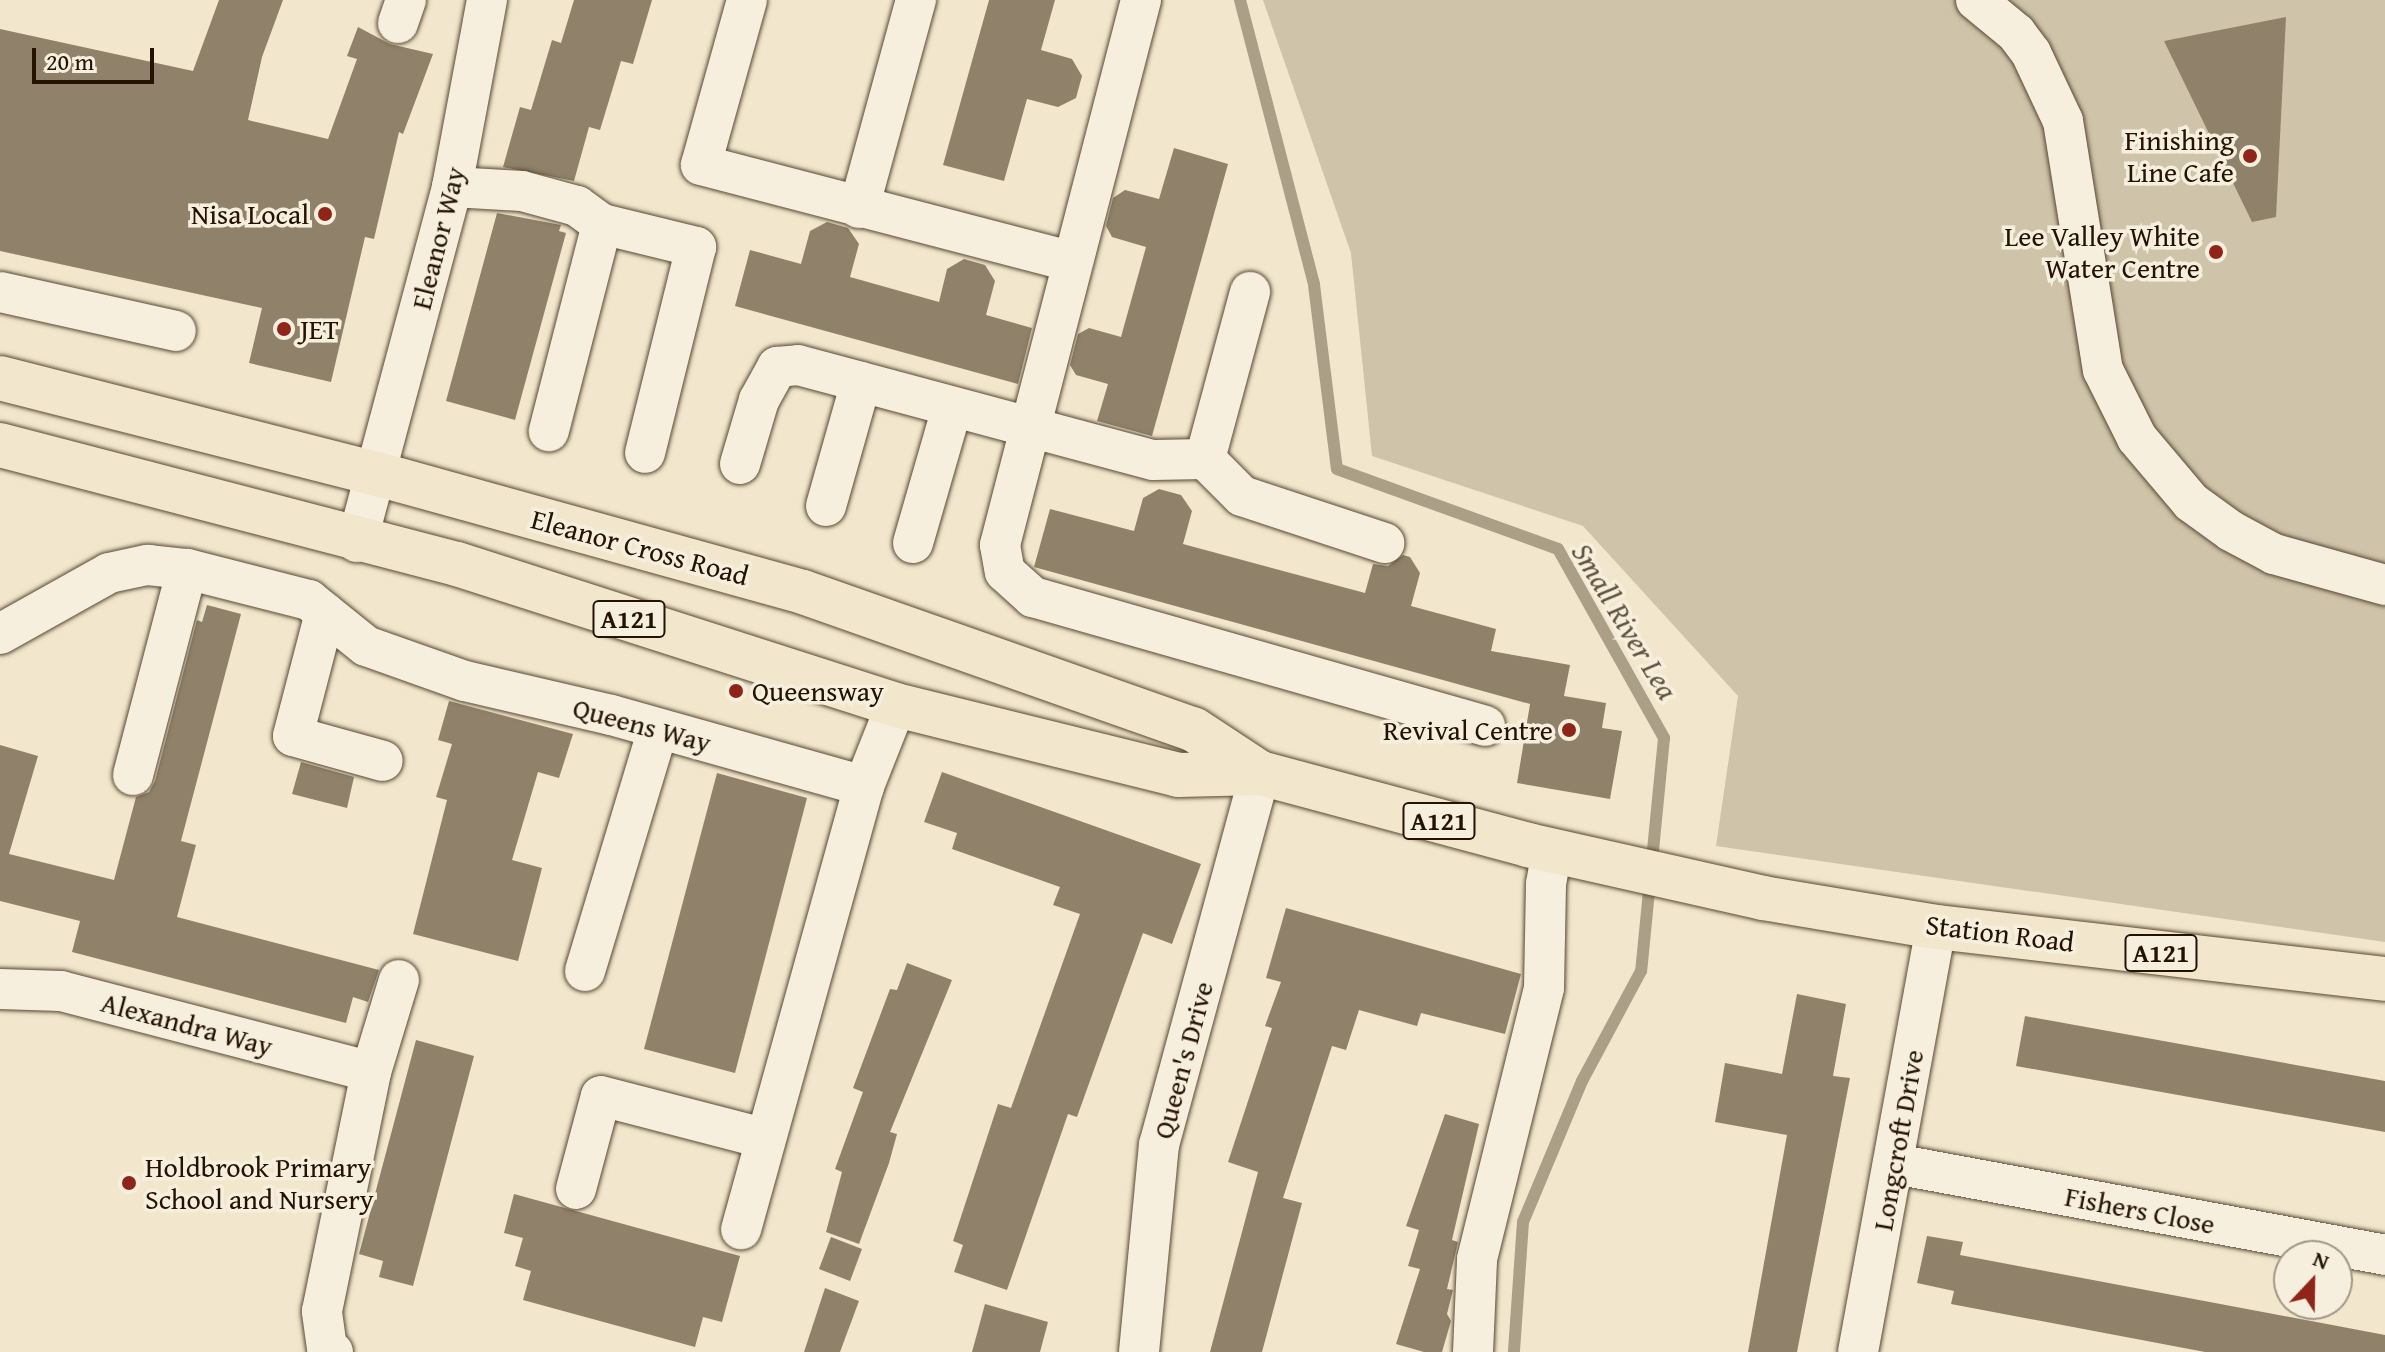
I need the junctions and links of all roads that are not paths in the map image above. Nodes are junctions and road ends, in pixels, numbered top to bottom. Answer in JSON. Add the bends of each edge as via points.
{"nodes":[{"id":1,"x":487,"y":0,"type":"edge"},
{"id":2,"x":747,"y":0,"type":"edge"},
{"id":3,"x":916,"y":0,"type":"edge"},
{"id":4,"x":1141,"y":0,"type":"edge"},
{"id":5,"x":1976,"y":0,"type":"edge"},
{"id":6,"x":452,"y":187,"type":"junction"},
{"id":7,"x":859,"y":208,"type":"junction"},
{"id":8,"x":602,"y":224,"type":"junction"},
{"id":9,"x":1070,"y":261,"type":"junction"},
{"id":10,"x":0,"y":292,"type":"edge"},
{"id":11,"x":1250,"y":292,"type":"dead end"},
{"id":12,"x":176,"y":331,"type":"dead end"},
{"id":13,"x":0,"y":378,"type":"edge"},
{"id":14,"x":861,"y":382,"type":"junction"},
{"id":15,"x":952,"y":408,"type":"junction"},
{"id":16,"x":549,"y":431,"type":"dead end"},
{"id":17,"x":1031,"y":432,"type":"junction"},
{"id":18,"x":0,"y":445,"type":"edge"},
{"id":19,"x":645,"y":453,"type":"dead end"},
{"id":20,"x":1205,"y":459,"type":"junction"},
{"id":21,"x":740,"y":464,"type":"dead end"},
{"id":22,"x":374,"y":473,"type":"junction"},
{"id":23,"x":826,"y":506,"type":"dead end"},
{"id":24,"x":357,"y":542,"type":"junction"},
{"id":25,"x":913,"y":543,"type":"dead end"},
{"id":26,"x":1384,"y":543,"type":"dead end"},
{"id":27,"x":187,"y":569,"type":"junction"},
{"id":28,"x":2385,"y":585,"type":"edge"},
{"id":29,"x":325,"y":613,"type":"junction"},
{"id":30,"x":0,"y":634,"type":"edge"},
{"id":31,"x":896,"y":705,"type":"junction"},
{"id":32,"x":1485,"y":726,"type":"dead end"},
{"id":33,"x":658,"y":729,"type":"junction"},
{"id":34,"x":383,"y":761,"type":"dead end"},
{"id":35,"x":1260,"y":773,"type":"junction"},
{"id":36,"x":133,"y":775,"type":"dead end"},
{"id":37,"x":864,"y":786,"type":"junction"},
{"id":38,"x":1552,"y":851,"type":"junction"},
{"id":39,"x":1619,"y":866,"type":"joint"},
{"id":40,"x":1936,"y":927,"type":"junction"},
{"id":41,"x":585,"y":971,"type":"dead end"},
{"id":42,"x":2385,"y":979,"type":"edge"},
{"id":43,"x":399,"y":980,"type":"dead end"},
{"id":44,"x":0,"y":989,"type":"edge"},
{"id":45,"x":371,"y":1072,"type":"junction"},
{"id":46,"x":763,"y":1138,"type":"junction"},
{"id":47,"x":1895,"y":1164,"type":"junction"},
{"id":48,"x":576,"y":1189,"type":"dead end"},
{"id":49,"x":741,"y":1229,"type":"dead end"},
{"id":50,"x":2385,"y":1255,"type":"edge"},
{"id":51,"x":333,"y":1352,"type":"edge"},
{"id":52,"x":1139,"y":1352,"type":"edge"},
{"id":53,"x":1473,"y":1352,"type":"edge"},
{"id":54,"x":1858,"y":1352,"type":"edge"}],
"edges":[{"from":1,"to":6,"type":"street","name":"Eleanor Way"},
{"from":2,"to":7,"type":"street","via":[[701,165]]},
{"from":3,"to":7,"type":"street"},
{"from":4,"to":9,"type":"street"},
{"from":5,"to":28,"type":"street","via":[[2031,53],[2063,121],[2103,370],[2137,438],[2191,502],[2231,531],[2274,554]]},
{"from":6,"to":8,"type":"street","via":[[522,191],[577,206]]},
{"from":6,"to":22,"type":"street","name":"Eleanor Way"},
{"from":7,"to":9,"type":"street"},
{"from":8,"to":16,"type":"street"},
{"from":8,"to":19,"type":"street","via":[[696,247]]},
{"from":9,"to":17,"type":"street"},
{"from":10,"to":12,"type":"street"},
{"from":11,"to":20,"type":"street"},
{"from":13,"to":22,"type":"main road","name":"Eleanor Cross Road","number":"A121"},
{"from":14,"to":15,"type":"street"},
{"from":14,"to":21,"type":"street","via":[[798,365],[777,367],[759,400]]},
{"from":14,"to":23,"type":"street"},
{"from":15,"to":17,"type":"street"},
{"from":15,"to":25,"type":"street"},
{"from":17,"to":20,"type":"street","via":[[1153,460]]},
{"from":17,"to":32,"type":"street","via":[[1000,545],[1005,572],[1015,586],[1071,608]]},
{"from":18,"to":24,"type":"main road","name":"Eleanor Cross Road","number":"A121"},
{"from":20,"to":26,"type":"street","via":[[1242,496]]},
{"from":22,"to":24,"type":"street","name":"Eleanor Way"},
{"from":22,"to":35,"type":"main road","name":"Eleanor Cross Road","number":"A121","via":[[803,592],[1193,729]]},
{"from":24,"to":31,"type":"main road","name":"Eleanor Cross Road","number":"A121","via":[[457,564]]},
{"from":27,"to":29,"type":"street","name":"Queens Way","via":[[288,593]]},
{"from":27,"to":30,"type":"street","name":"Queens Way","via":[[148,565],[109,573]]},
{"from":27,"to":36,"type":"street"},
{"from":29,"to":33,"type":"street","name":"Queens Way","via":[[389,656],[465,681]]},
{"from":29,"to":34,"type":"street","via":[[293,736]]},
{"from":31,"to":35,"type":"main road","name":"Eleanor Cross Road","number":"A121","via":[[1178,775]]},
{"from":31,"to":37,"type":"street"},
{"from":33,"to":37,"type":"street","name":"Queens Way"},
{"from":33,"to":41,"type":"street"},
{"from":35,"to":38,"type":"main road","name":"Eleanor Cross Road","number":"A121"},
{"from":35,"to":52,"type":"street","name":"Queen's Drive","via":[[1159,1145]]},
{"from":37,"to":46,"type":"street"},
{"from":38,"to":39,"type":"main road","name":"Eleanor Cross Road","number":"A121"},
{"from":38,"to":53,"type":"street","via":[[1546,884],[1544,988],[1477,1259]]},
{"from":39,"to":40,"type":"main road","name":"Station Road","number":"A121"},
{"from":40,"to":42,"type":"main road","name":"Station Road","number":"A121"},
{"from":40,"to":47,"type":"street","name":"Longcroft Drive"},
{"from":43,"to":45,"type":"street"},
{"from":44,"to":45,"type":"street","name":"Alexandra Way","via":[[61,991]]},
{"from":45,"to":51,"type":"street","via":[[322,1311],[327,1348]]},
{"from":46,"to":48,"type":"street","via":[[601,1096]]},
{"from":46,"to":49,"type":"street"},
{"from":47,"to":50,"type":"street","name":"Fishers Close"},
{"from":47,"to":54,"type":"street","name":"Longcroft Drive"}]}
